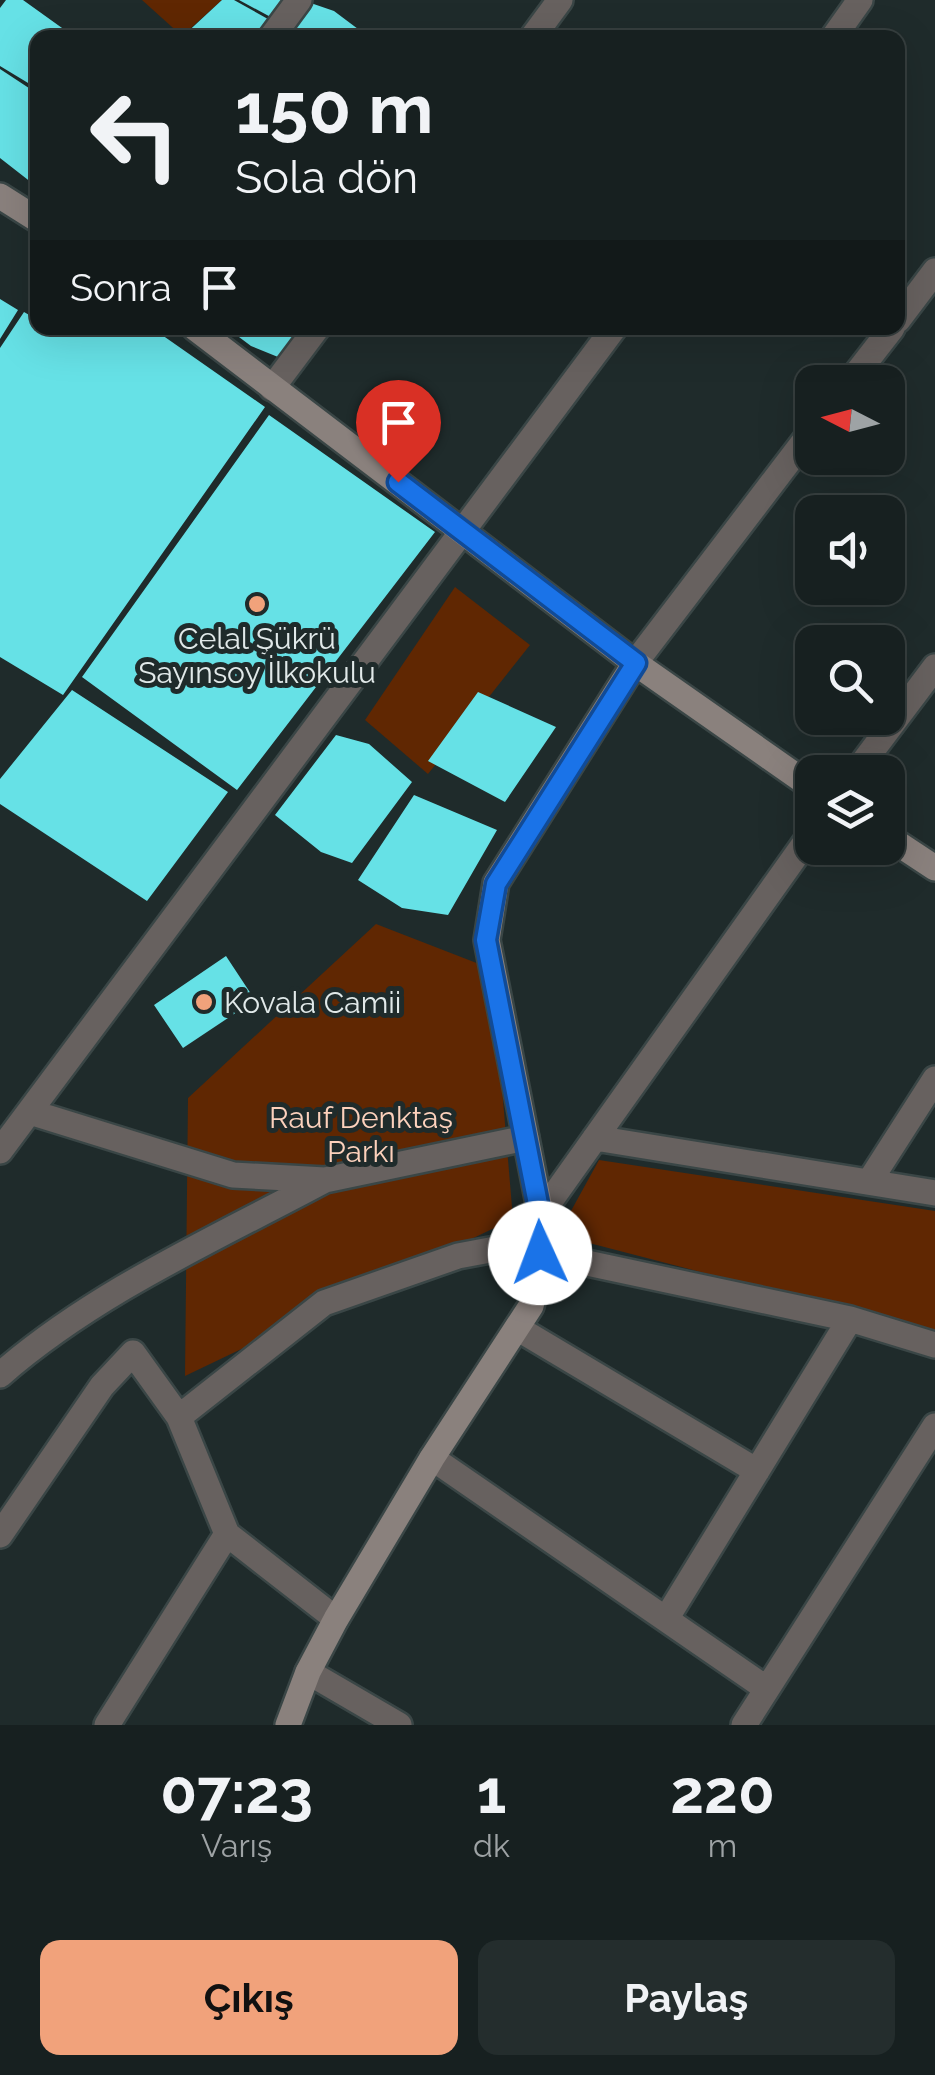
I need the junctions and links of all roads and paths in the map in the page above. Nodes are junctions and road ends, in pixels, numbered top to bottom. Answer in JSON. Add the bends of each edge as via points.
{"nodes":[{"id":1,"x":299,"y":0,"type":"edge"},
{"id":2,"x":560,"y":0,"type":"edge"},
{"id":3,"x":862,"y":0,"type":"edge"},
{"id":4,"x":276,"y":30,"type":"edge"},
{"id":5,"x":538,"y":30,"type":"edge"},
{"id":6,"x":838,"y":30,"type":"edge"},
{"id":7,"x":0,"y":196,"type":"edge"},
{"id":8,"x":30,"y":215,"type":"edge"},
{"id":9,"x":935,"y":271,"type":"edge"},
{"id":10,"x":905,"y":311,"type":"edge"},
{"id":11,"x":204,"y":335,"type":"edge"},
{"id":12,"x":311,"y":335,"type":"edge"},
{"id":13,"x":609,"y":335,"type":"edge"},
{"id":14,"x":887,"y":335,"type":"edge"},
{"id":15,"x":863,"y":365,"type":"edge"},
{"id":16,"x":272,"y":388,"type":"junction"},
{"id":17,"x":795,"y":453,"type":"edge"},
{"id":18,"x":462,"y":528,"type":"junction"},
{"id":19,"x":636,"y":663,"type":"junction"},
{"id":20,"x":935,"y":667,"type":"edge"},
{"id":21,"x":869,"y":755,"type":"edge"},
{"id":22,"x":795,"y":775,"type":"edge"},
{"id":23,"x":905,"y":848,"type":"edge"},
{"id":24,"x":795,"y":857,"type":"edge"},
{"id":25,"x":935,"y":868,"type":"edge"},
{"id":26,"x":935,"y":1078,"type":"edge"},
{"id":27,"x":30,"y":1112,"type":"junction"},
{"id":28,"x":4,"y":1137,"type":"edge"},
{"id":29,"x":526,"y":1138,"type":"junction"},
{"id":30,"x":594,"y":1138,"type":"junction"},
{"id":31,"x":325,"y":1180,"type":"junction"},
{"id":32,"x":869,"y":1182,"type":"junction"},
{"id":33,"x":935,"y":1193,"type":"edge"},
{"id":34,"x":540,"y":1214,"type":"junction"},
{"id":35,"x":540,"y":1253,"type":"junction"},
{"id":36,"x":850,"y":1319,"type":"junction"},
{"id":37,"x":516,"y":1328,"type":"junction"},
{"id":38,"x":935,"y":1345,"type":"edge"},
{"id":39,"x":0,"y":1375,"type":"edge"},
{"id":40,"x":179,"y":1417,"type":"junction"},
{"id":41,"x":935,"y":1426,"type":"edge"},
{"id":42,"x":432,"y":1458,"type":"junction"},
{"id":43,"x":757,"y":1471,"type":"junction"},
{"id":44,"x":0,"y":1534,"type":"edge"},
{"id":45,"x":227,"y":1534,"type":"junction"},
{"id":46,"x":336,"y":1618,"type":"junction"},
{"id":47,"x":666,"y":1619,"type":"junction"},
{"id":48,"x":308,"y":1672,"type":"junction"},
{"id":49,"x":767,"y":1689,"type":"junction"},
{"id":50,"x":107,"y":1725,"type":"edge"},
{"id":51,"x":288,"y":1725,"type":"edge"},
{"id":52,"x":398,"y":1725,"type":"edge"},
{"id":53,"x":744,"y":1725,"type":"edge"}],
"edges":[{"from":1,"to":4,"type":"street"},
{"from":2,"to":5,"type":"street"},
{"from":3,"to":6,"type":"street"},
{"from":7,"to":8,"type":"street"},
{"from":9,"to":10,"type":"street"},
{"from":11,"to":16,"type":"street"},
{"from":12,"to":16,"type":"street"},
{"from":13,"to":18,"type":"street"},
{"from":14,"to":15,"type":"street"},
{"from":16,"to":18,"type":"street"},
{"from":17,"to":19,"type":"street"},
{"from":18,"to":19,"type":"street"},
{"from":18,"to":27,"type":"street"},
{"from":19,"to":22,"type":"street"},
{"from":19,"to":29,"type":"street","via":[[496,884],[486,940]]},
{"from":20,"to":21,"type":"street"},
{"from":23,"to":25,"type":"street"},
{"from":24,"to":30,"type":"street"},
{"from":26,"to":32,"type":"street"},
{"from":27,"to":28,"type":"street"},
{"from":27,"to":31,"type":"street","via":[[233,1175]]},
{"from":29,"to":31,"type":"street"},
{"from":29,"to":34,"type":"street"},
{"from":30,"to":32,"type":"street"},
{"from":30,"to":34,"type":"street"},
{"from":31,"to":39,"type":"street","via":[[115,1294],[37,1342]]},
{"from":32,"to":33,"type":"street"},
{"from":34,"to":35,"type":"street"},
{"from":35,"to":36,"type":"street"},
{"from":35,"to":37,"type":"street","via":[[531,1306]]},
{"from":35,"to":40,"type":"street","via":[[522,1244],[458,1256],[324,1303]]},
{"from":36,"to":38,"type":"street"},
{"from":36,"to":43,"type":"street"},
{"from":37,"to":42,"type":"street"},
{"from":37,"to":43,"type":"street"},
{"from":40,"to":44,"type":"street","via":[[133,1353],[102,1386]]},
{"from":40,"to":45,"type":"street"},
{"from":41,"to":49,"type":"street"},
{"from":42,"to":46,"type":"street"},
{"from":42,"to":47,"type":"street"},
{"from":43,"to":47,"type":"street"},
{"from":45,"to":46,"type":"street"},
{"from":45,"to":50,"type":"street"},
{"from":46,"to":48,"type":"street"},
{"from":47,"to":49,"type":"street"},
{"from":48,"to":51,"type":"street"},
{"from":48,"to":52,"type":"street"},
{"from":49,"to":53,"type":"street"}]}
